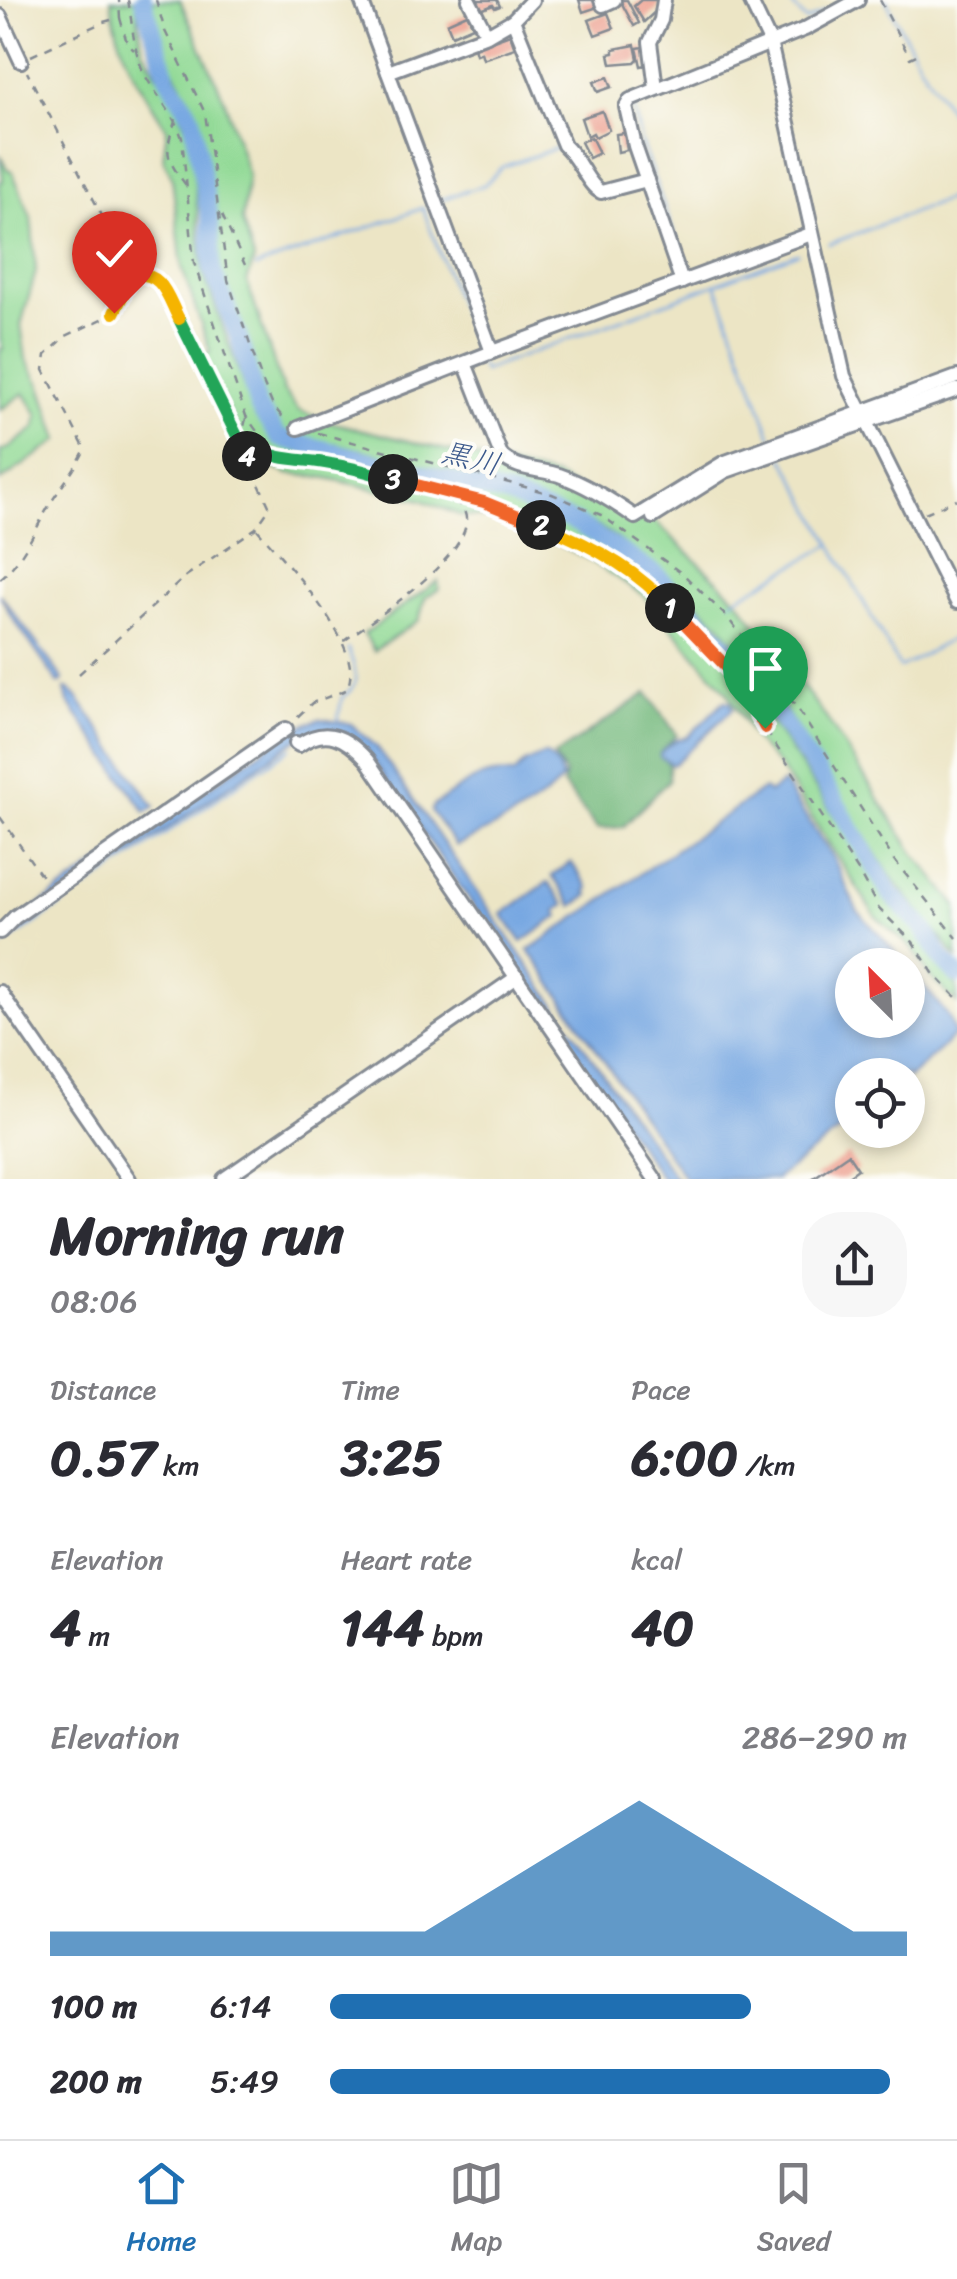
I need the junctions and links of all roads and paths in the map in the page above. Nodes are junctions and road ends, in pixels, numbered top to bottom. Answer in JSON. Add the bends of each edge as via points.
{"nodes":[{"id":1,"x":119,"y":0,"type":"edge"},
{"id":2,"x":128,"y":0,"type":"edge"},
{"id":3,"x":156,"y":0,"type":"edge"},
{"id":4,"x":362,"y":0,"type":"edge"},
{"id":5,"x":469,"y":0,"type":"edge"},
{"id":6,"x":532,"y":0,"type":"edge"},
{"id":7,"x":601,"y":0,"type":"edge"},
{"id":8,"x":614,"y":0,"type":"edge"},
{"id":9,"x":664,"y":0,"type":"edge"},
{"id":10,"x":750,"y":0,"type":"edge"},
{"id":11,"x":858,"y":0,"type":"edge"},
{"id":12,"x":880,"y":0,"type":"edge"},
{"id":13,"x":836,"y":4,"type":"edge"},
{"id":14,"x":0,"y":16,"type":"edge"},
{"id":15,"x":120,"y":18,"type":"junction"},
{"id":16,"x":513,"y":20,"type":"junction"},
{"id":17,"x":487,"y":36,"type":"junction"},
{"id":18,"x":770,"y":42,"type":"junction"},
{"id":19,"x":135,"y":51,"type":"junction"},
{"id":20,"x":923,"y":52,"type":"dead end"},
{"id":21,"x":21,"y":60,"type":"junction"},
{"id":22,"x":388,"y":72,"type":"junction"},
{"id":23,"x":656,"y":88,"type":"junction"},
{"id":24,"x":176,"y":119,"type":"junction"},
{"id":25,"x":647,"y":180,"type":"junction"},
{"id":26,"x":189,"y":189,"type":"junction"},
{"id":27,"x":221,"y":214,"type":"junction"},
{"id":28,"x":813,"y":242,"type":"junction"},
{"id":29,"x":245,"y":265,"type":"dead end"},
{"id":30,"x":133,"y":275,"type":"junction"},
{"id":31,"x":682,"y":282,"type":"junction"},
{"id":32,"x":478,"y":358,"type":"junction"},
{"id":33,"x":957,"y":377,"type":"edge"},
{"id":34,"x":957,"y":390,"type":"edge"},
{"id":35,"x":246,"y":416,"type":"junction"},
{"id":36,"x":863,"y":416,"type":"junction"},
{"id":37,"x":298,"y":428,"type":"junction"},
{"id":38,"x":253,"y":448,"type":"junction"},
{"id":39,"x":246,"y":458,"type":"junction"},
{"id":40,"x":302,"y":459,"type":"junction"},
{"id":41,"x":424,"y":487,"type":"junction"},
{"id":42,"x":957,"y":499,"type":"edge"},
{"id":43,"x":653,"y":517,"type":"dead end"},
{"id":44,"x":914,"y":517,"type":"junction"},
{"id":45,"x":256,"y":528,"type":"junction"},
{"id":46,"x":0,"y":579,"type":"edge"},
{"id":47,"x":957,"y":602,"type":"edge"},
{"id":48,"x":342,"y":642,"type":"junction"},
{"id":49,"x":79,"y":674,"type":"dead end"},
{"id":50,"x":286,"y":729,"type":"joint"},
{"id":51,"x":296,"y":743,"type":"dead end"},
{"id":52,"x":0,"y":817,"type":"edge"},
{"id":53,"x":52,"y":891,"type":"junction"},
{"id":54,"x":0,"y":932,"type":"edge"},
{"id":55,"x":957,"y":938,"type":"edge"},
{"id":56,"x":517,"y":977,"type":"junction"},
{"id":57,"x":0,"y":992,"type":"edge"},
{"id":58,"x":957,"y":998,"type":"edge"},
{"id":59,"x":129,"y":1179,"type":"edge"},
{"id":60,"x":224,"y":1179,"type":"edge"},
{"id":61,"x":655,"y":1179,"type":"edge"}],
"edges":[{"from":1,"to":15,"type":"path"},
{"from":2,"to":19,"type":"path"},
{"from":3,"to":27,"type":"path","via":[[205,114]]},
{"from":4,"to":22,"type":"street"},
{"from":5,"to":17,"type":"street"},
{"from":6,"to":16,"type":"street"},
{"from":7,"to":8,"type":"street","via":[[603,6]]},
{"from":9,"to":23,"type":"street","via":[[650,42]]},
{"from":10,"to":18,"type":"street"},
{"from":11,"to":13,"type":"street"},
{"from":12,"to":20,"type":"path","via":[[910,58]]},
{"from":13,"to":18,"type":"street","via":[[805,29]]},
{"from":14,"to":21,"type":"street"},
{"from":15,"to":19,"type":"path"},
{"from":15,"to":21,"type":"path"},
{"from":16,"to":17,"type":"street"},
{"from":16,"to":25,"type":"street","via":[[564,145],[593,188],[601,192]]},
{"from":17,"to":22,"type":"street"},
{"from":18,"to":23,"type":"street"},
{"from":18,"to":28,"type":"street"},
{"from":19,"to":24,"type":"path"},
{"from":21,"to":30,"type":"path"},
{"from":22,"to":32,"type":"street"},
{"from":23,"to":25,"type":"street","via":[[626,107]]},
{"from":24,"to":26,"type":"path"},
{"from":24,"to":26,"type":"path","via":[[168,160]]},
{"from":25,"to":31,"type":"street"},
{"from":26,"to":35,"type":"path","via":[[198,284]]},
{"from":27,"to":29,"type":"path"},
{"from":27,"to":37,"type":"path","via":[[228,280],[263,383],[283,420]]},
{"from":28,"to":31,"type":"street"},
{"from":28,"to":36,"type":"street","via":[[836,349]]},
{"from":30,"to":39,"type":"path","via":[[156,277]]},
{"from":30,"to":46,"type":"path","via":[[114,313],[66,336],[46,355],[44,370],[85,449],[16,566]]},
{"from":31,"to":32,"type":"street"},
{"from":32,"to":36,"type":"street","via":[[501,455],[599,492],[635,517],[722,462]]},
{"from":32,"to":37,"type":"street"},
{"from":33,"to":36,"type":"street"},
{"from":34,"to":36,"type":"street"},
{"from":35,"to":38,"type":"path"},
{"from":35,"to":40,"type":"path","via":[[279,451]]},
{"from":36,"to":43,"type":"street","via":[[726,471]]},
{"from":36,"to":44,"type":"street"},
{"from":37,"to":55,"type":"path","via":[[552,494],[600,515],[684,576],[727,617],[799,711],[894,860]]},
{"from":38,"to":39,"type":"path"},
{"from":38,"to":40,"type":"path","via":[[279,460]]},
{"from":39,"to":45,"type":"path","via":[[270,508]]},
{"from":40,"to":41,"type":"path"},
{"from":41,"to":48,"type":"path","via":[[461,506],[464,533],[443,565]]},
{"from":41,"to":58,"type":"path","via":[[484,502],[573,538],[662,598],[740,681],[878,909],[914,942]]},
{"from":42,"to":44,"type":"path"},
{"from":44,"to":47,"type":"street"},
{"from":45,"to":48,"type":"path"},
{"from":45,"to":49,"type":"path","via":[[186,576]]},
{"from":48,"to":50,"type":"path","via":[[353,671],[346,690],[312,703]]},
{"from":50,"to":53,"type":"street"},
{"from":51,"to":56,"type":"street","via":[[321,734],[352,743]]},
{"from":52,"to":53,"type":"path"},
{"from":53,"to":54,"type":"street"},
{"from":56,"to":60,"type":"street"},
{"from":56,"to":61,"type":"street"},
{"from":57,"to":59,"type":"street"}]}
